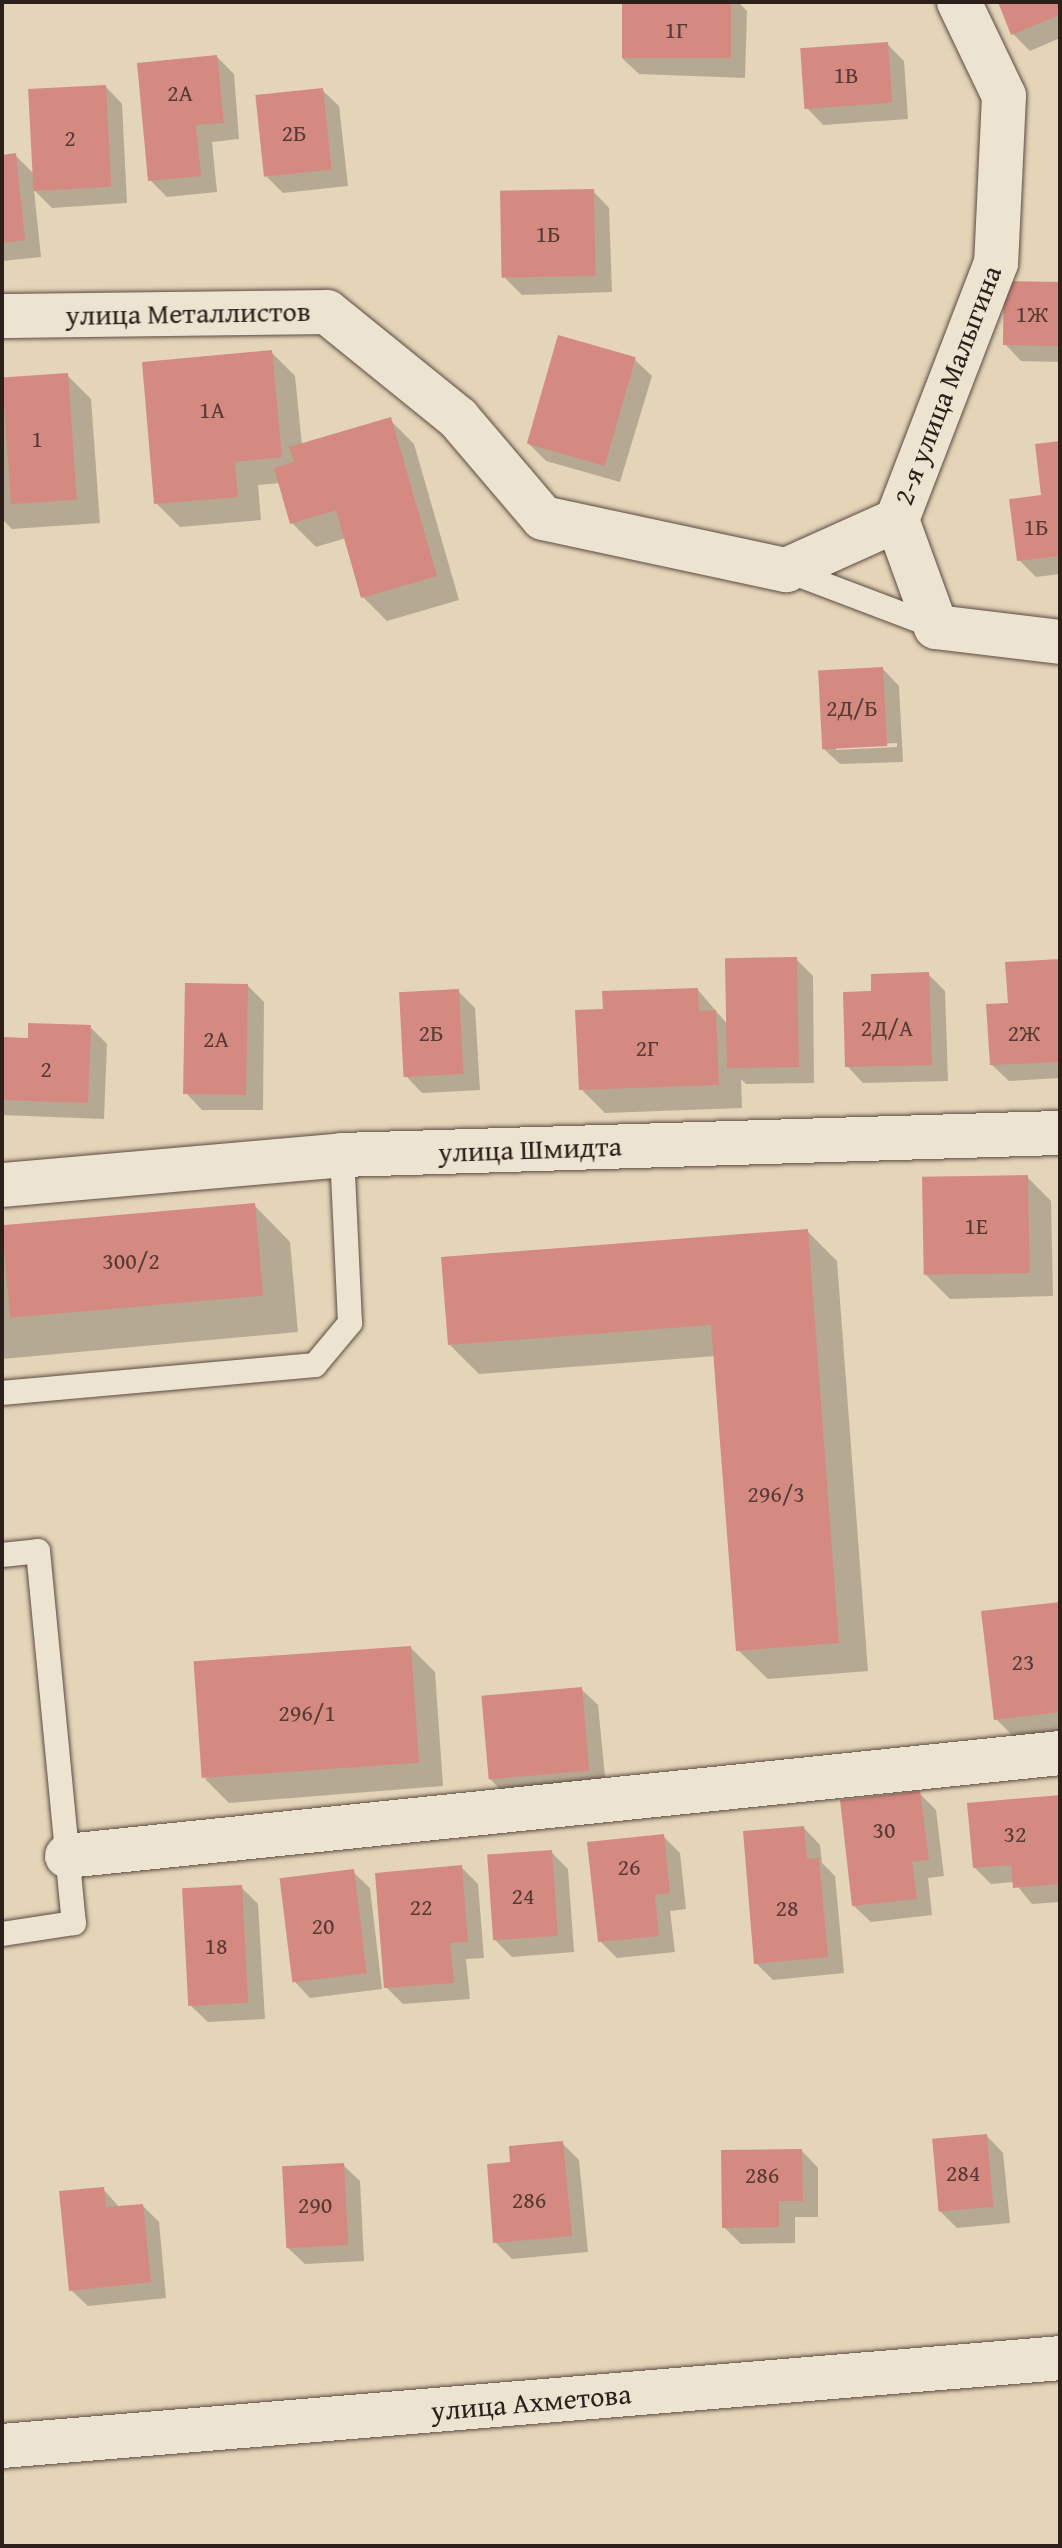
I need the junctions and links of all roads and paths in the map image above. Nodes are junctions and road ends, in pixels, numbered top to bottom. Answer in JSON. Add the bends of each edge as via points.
{"nodes":[{"id":1,"x":959,"y":2,"type":"edge"},
{"id":2,"x":2,"y":316,"type":"edge"},
{"id":3,"x":897,"y":520,"type":"junction"},
{"id":4,"x":786,"y":570,"type":"junction"},
{"id":5,"x":936,"y":627,"type":"junction"},
{"id":6,"x":1060,"y":642,"type":"edge"},
{"id":7,"x":1060,"y":1133,"type":"edge"},
{"id":8,"x":342,"y":1155,"type":"junction"},
{"id":9,"x":2,"y":1185,"type":"edge"},
{"id":10,"x":2,"y":1393,"type":"edge"},
{"id":11,"x":2,"y":1555,"type":"edge"},
{"id":12,"x":1060,"y":1753,"type":"edge"},
{"id":13,"x":67,"y":1856,"type":"junction"},
{"id":14,"x":2,"y":1934,"type":"edge"},
{"id":15,"x":1060,"y":2358,"type":"edge"},
{"id":16,"x":2,"y":2446,"type":"edge"}],
"edges":[{"from":1,"to":3,"type":"street","name":"2-я улица Малыгина","via":[[1004,96],[996,263]]},
{"from":2,"to":4,"type":"street","name":"улица Металлистов","via":[[327,312],[458,418],[543,518]]},
{"from":3,"to":4,"type":"street"},
{"from":3,"to":5,"type":"street","name":"2-я улица Малыгина"},
{"from":4,"to":5,"type":"lane"},
{"from":5,"to":6,"type":"street"},
{"from":7,"to":8,"type":"street","name":"улица Шмидта"},
{"from":8,"to":9,"type":"street","name":"улица Шмидта"},
{"from":8,"to":10,"type":"lane","via":[[350,1323],[315,1365]]},
{"from":11,"to":13,"type":"lane","via":[[38,1551]]},
{"from":12,"to":13,"type":"street"},
{"from":13,"to":14,"type":"lane","via":[[74,1923]]},
{"from":15,"to":16,"type":"street","name":"улица Ахметова"}]}
